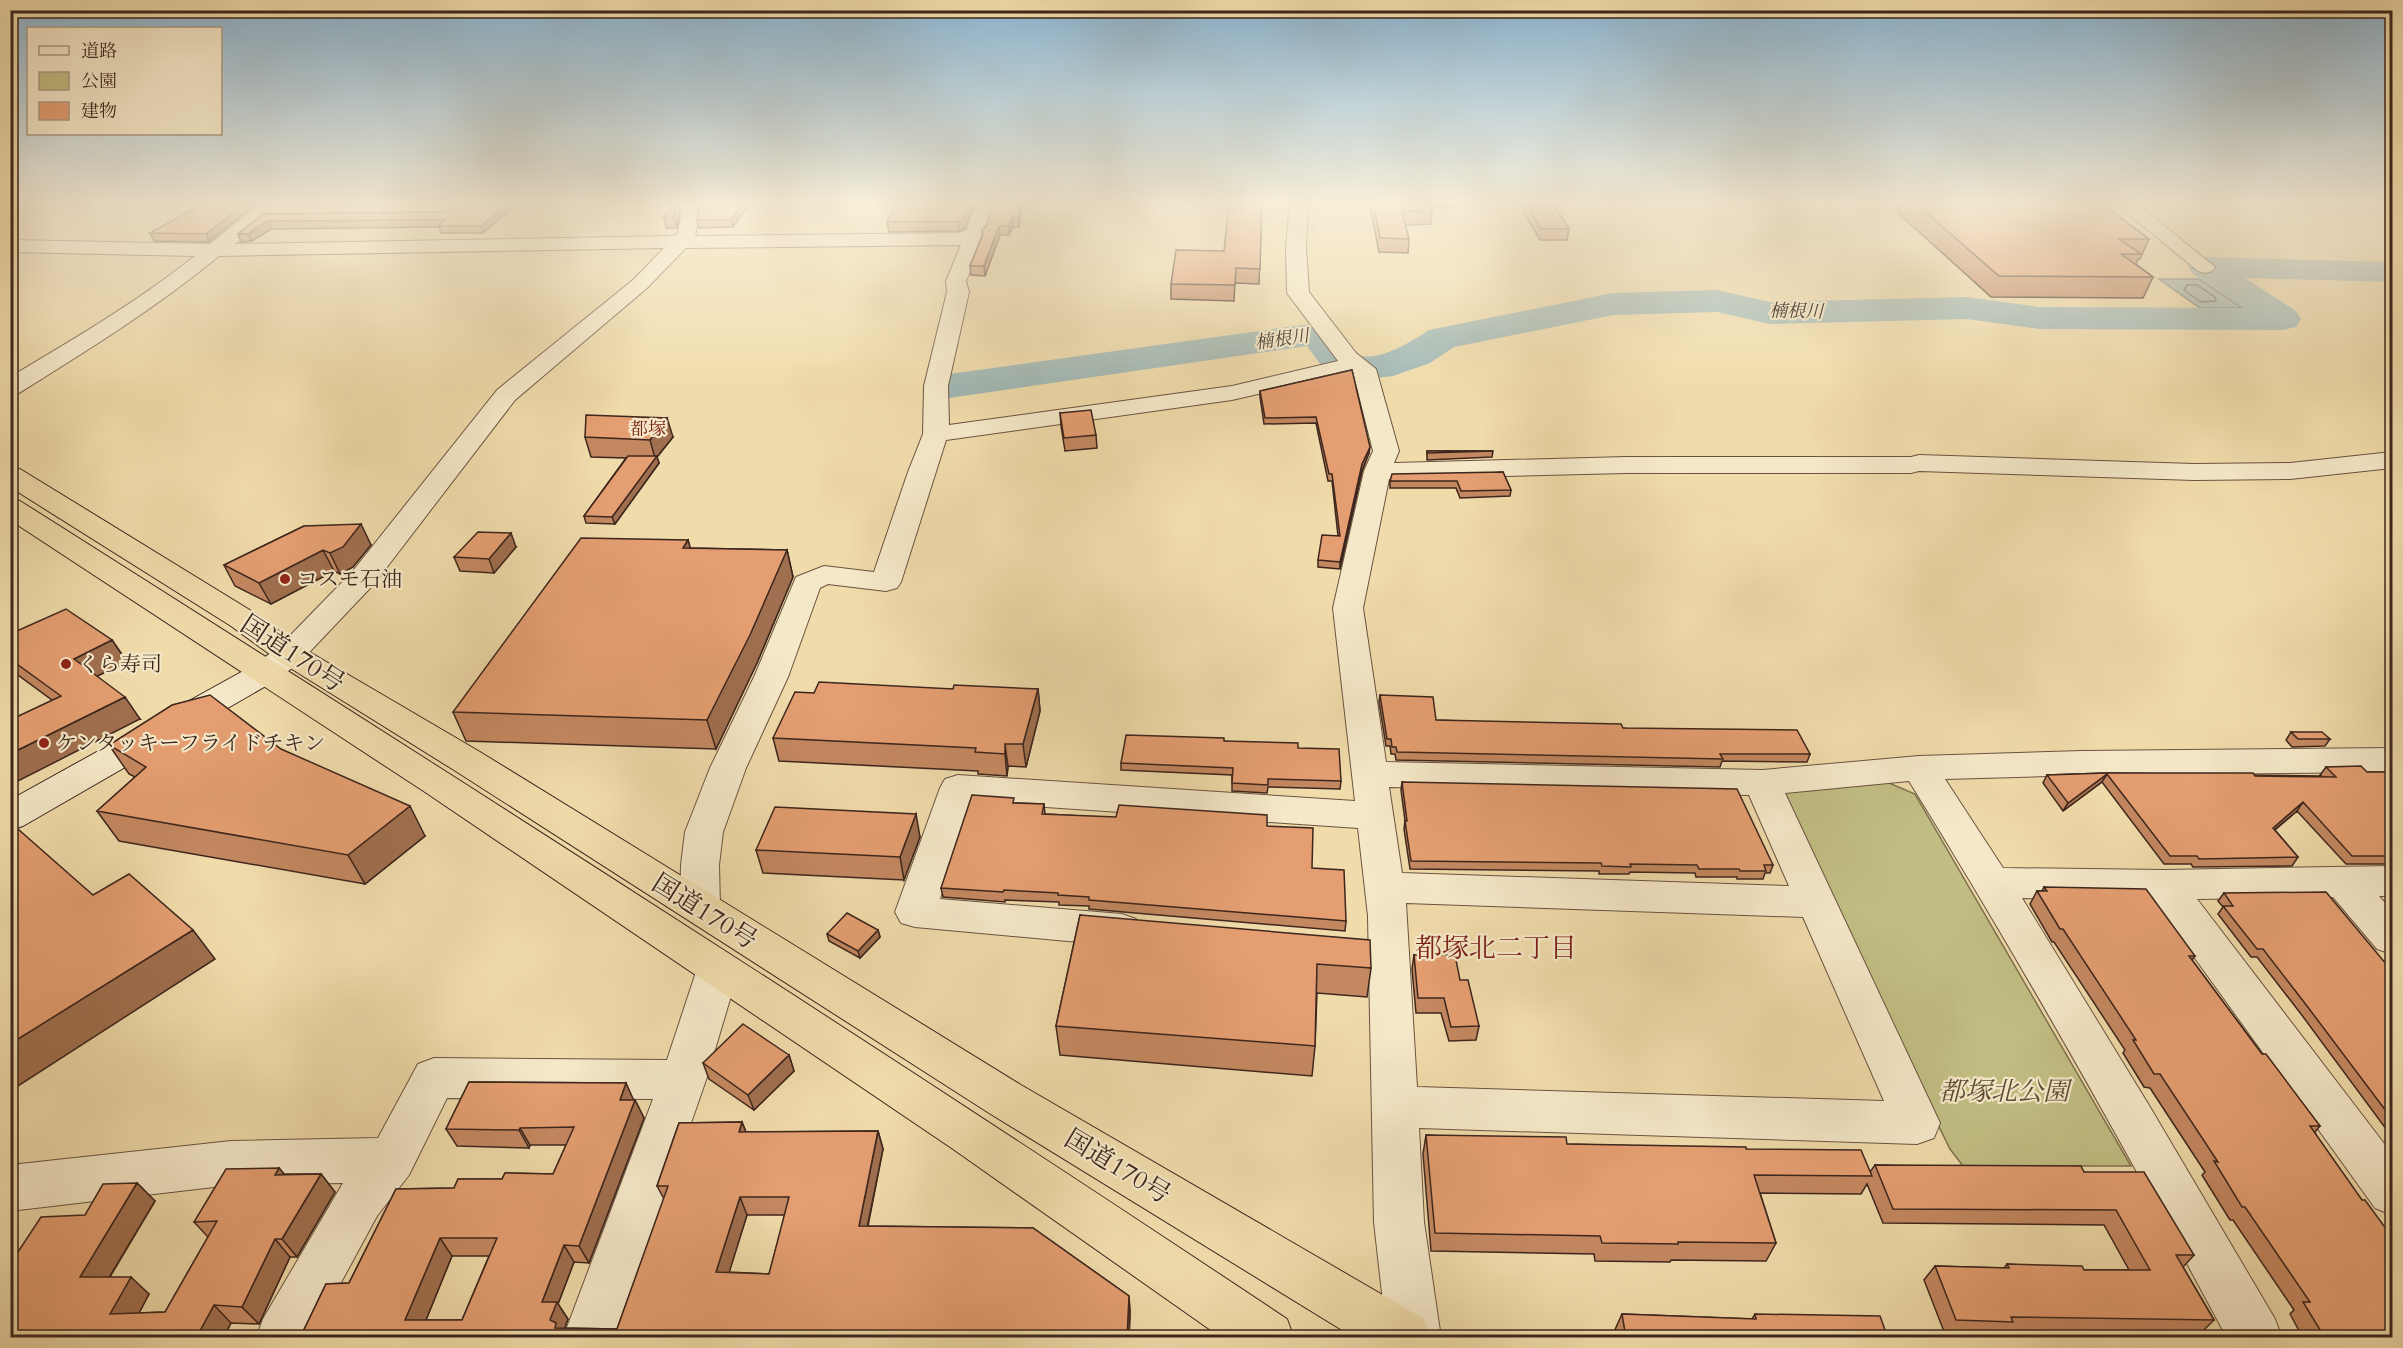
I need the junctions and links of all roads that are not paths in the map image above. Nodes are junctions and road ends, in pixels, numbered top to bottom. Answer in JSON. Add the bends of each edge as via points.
{"nodes":[{"id":1,"x":196,"y":265,"type":"edge"},
{"id":2,"x":659,"y":265,"type":"edge"},
{"id":3,"x":963,"y":265,"type":"edge"},
{"id":4,"x":1297,"y":265,"type":"edge"},
{"id":5,"x":2202,"y":265,"type":"edge"},
{"id":6,"x":2205,"y":267,"type":"dead end"},
{"id":7,"x":1357,"y":364,"type":"junction"},
{"id":8,"x":10,"y":388,"type":"edge"},
{"id":9,"x":936,"y":434,"type":"junction"},
{"id":10,"x":2392,"y":460,"type":"edge"},
{"id":11,"x":1377,"y":471,"type":"junction"},
{"id":12,"x":10,"y":475,"type":"edge"},
{"id":13,"x":10,"y":507,"type":"edge"},
{"id":14,"x":278,"y":663,"type":"junction"},
{"id":15,"x":2392,"y":760,"type":"edge"},
{"id":16,"x":1919,"y":768,"type":"junction"},
{"id":17,"x":1369,"y":774,"type":"junction"},
{"id":18,"x":1762,"y":783,"type":"junction"},
{"id":19,"x":1375,"y":816,"type":"junction"},
{"id":20,"x":10,"y":818,"type":"edge"},
{"id":21,"x":2392,"y":881,"type":"edge"},
{"id":22,"x":2343,"y":882,"type":"junction"},
{"id":23,"x":1993,"y":883,"type":"junction"},
{"id":24,"x":2164,"y":885,"type":"junction"},
{"id":25,"x":1385,"y":886,"type":"junction"},
{"id":26,"x":1816,"y":902,"type":"junction"},
{"id":27,"x":699,"y":907,"type":"junction"},
{"id":28,"x":1152,"y":932,"type":"edge"},
{"id":29,"x":2392,"y":938,"type":"edge"},
{"id":30,"x":717,"y":969,"type":"junction"},
{"id":31,"x":683,"y":1080,"type":"junction"},
{"id":32,"x":1395,"y":1107,"type":"junction"},
{"id":33,"x":392,"y":1160,"type":"junction"},
{"id":34,"x":10,"y":1188,"type":"edge"},
{"id":35,"x":2392,"y":1192,"type":"edge"},
{"id":36,"x":282,"y":1338,"type":"edge"},
{"id":37,"x":589,"y":1338,"type":"edge"},
{"id":38,"x":1268,"y":1338,"type":"edge"},
{"id":39,"x":1405,"y":1338,"type":"edge"},
{"id":40,"x":1414,"y":1338,"type":"edge"},
{"id":41,"x":2256,"y":1338,"type":"edge"}],
"edges":[{"from":1,"to":8,"type":"street","via":[[101,333]]},
{"from":2,"to":14,"type":"street","via":[[506,396],[363,578]]},
{"from":3,"to":9,"type":"street","via":[[956,281],[958,292],[936,386]]},
{"from":4,"to":7,"type":"street","via":[[1298,293],[1348,358]]},
{"from":5,"to":6,"type":"street"},
{"from":7,"to":9,"type":"street","via":[[1232,393]]},
{"from":7,"to":11,"type":"street","via":[[1364,369],[1386,451]]},
{"from":9,"to":27,"type":"street","via":[[886,582],[824,575],[807,583],[704,832]]},
{"from":10,"to":11,"type":"street","via":[[2290,471],[2194,472],[1919,463]]},
{"from":11,"to":17,"type":"street","via":[[1348,608]]},
{"from":12,"to":14,"type":"highway","name":"国道170号","via":[[242,619]]},
{"from":13,"to":14,"type":"highway","name":"国道170号"},
{"from":14,"to":20,"type":"street"},
{"from":14,"to":27,"type":"highway","name":"国道170号","via":[[467,761]]},
{"from":14,"to":30,"type":"highway","name":"国道170号"},
{"from":15,"to":16,"type":"street"},
{"from":16,"to":18,"type":"street"},
{"from":16,"to":23,"type":"street"},
{"from":17,"to":18,"type":"street"},
{"from":17,"to":19,"type":"street"},
{"from":18,"to":26,"type":"street"},
{"from":19,"to":25,"type":"street"},
{"from":19,"to":28,"type":"street","via":[[958,788],[915,912]]},
{"from":21,"to":22,"type":"street"},
{"from":22,"to":24,"type":"street"},
{"from":22,"to":29,"type":"street"},
{"from":23,"to":24,"type":"street"},
{"from":23,"to":41,"type":"street"},
{"from":24,"to":35,"type":"street"},
{"from":25,"to":26,"type":"street"},
{"from":25,"to":32,"type":"street","via":[[1372,952]]},
{"from":26,"to":32,"type":"street","via":[[1917,1123]]},
{"from":27,"to":39,"type":"highway","name":"国道170号","via":[[1005,1099]]},
{"from":30,"to":31,"type":"street"},
{"from":30,"to":38,"type":"highway","name":"国道170号","via":[[970,1134]]},
{"from":31,"to":33,"type":"street","via":[[434,1078]]},
{"from":31,"to":37,"type":"street"},
{"from":32,"to":40,"type":"street","via":[[1399,1222]]},
{"from":33,"to":34,"type":"street","via":[[231,1163]]},
{"from":33,"to":36,"type":"street","via":[[360,1200]]}]}
